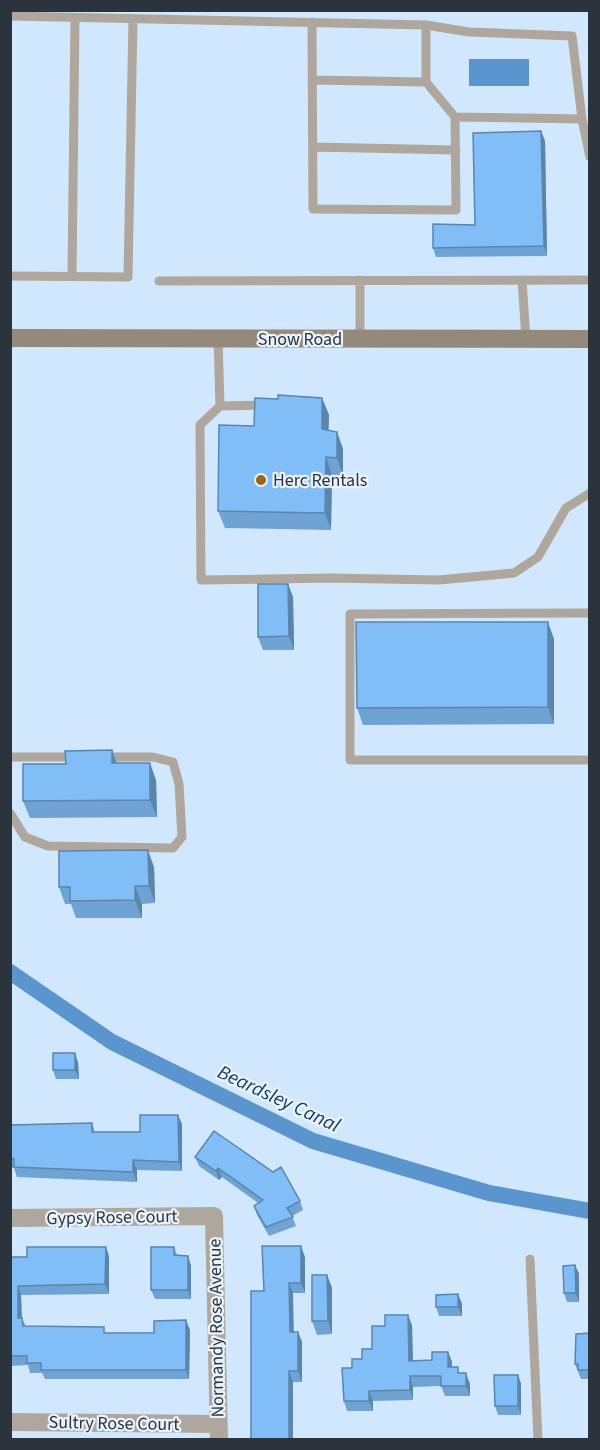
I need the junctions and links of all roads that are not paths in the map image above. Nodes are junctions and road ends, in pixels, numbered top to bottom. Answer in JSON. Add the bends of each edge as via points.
{"nodes":[{"id":1,"x":10,"y":16,"type":"edge"},
{"id":2,"x":75,"y":18,"type":"junction"},
{"id":3,"x":133,"y":19,"type":"junction"},
{"id":4,"x":312,"y":22,"type":"junction"},
{"id":5,"x":426,"y":25,"type":"junction"},
{"id":6,"x":312,"y":81,"type":"junction"},
{"id":7,"x":426,"y":81,"type":"junction"},
{"id":8,"x":455,"y":117,"type":"junction"},
{"id":9,"x":582,"y":119,"type":"junction"},
{"id":10,"x":313,"y":147,"type":"junction"},
{"id":11,"x":456,"y":150,"type":"junction"},
{"id":12,"x":590,"y":157,"type":"edge"},
{"id":13,"x":10,"y":276,"type":"edge"},
{"id":14,"x":72,"y":276,"type":"junction"},
{"id":15,"x":159,"y":280,"type":"dead end"},
{"id":16,"x":360,"y":280,"type":"junction"},
{"id":17,"x":522,"y":280,"type":"junction"},
{"id":18,"x":590,"y":280,"type":"edge"},
{"id":19,"x":10,"y":338,"type":"edge"},
{"id":20,"x":218,"y":339,"type":"junction"},
{"id":21,"x":360,"y":339,"type":"junction"},
{"id":22,"x":526,"y":339,"type":"junction"},
{"id":23,"x":590,"y":339,"type":"edge"},
{"id":24,"x":278,"y":405,"type":"edge"},
{"id":25,"x":220,"y":406,"type":"junction"},
{"id":26,"x":590,"y":493,"type":"edge"},
{"id":27,"x":590,"y":613,"type":"edge"},
{"id":28,"x":10,"y":757,"type":"edge"},
{"id":29,"x":590,"y":760,"type":"edge"},
{"id":30,"x":10,"y":813,"type":"edge"},
{"id":31,"x":214,"y":1216,"type":"joint"},
{"id":32,"x":10,"y":1218,"type":"edge"},
{"id":33,"x":530,"y":1258,"type":"dead end"},
{"id":34,"x":10,"y":1422,"type":"edge"},
{"id":35,"x":218,"y":1432,"type":"edge"},
{"id":36,"x":538,"y":1440,"type":"edge"}],
"edges":[{"from":1,"to":2,"type":"lane"},
{"from":2,"to":3,"type":"lane"},
{"from":2,"to":14,"type":"lane"},
{"from":3,"to":4,"type":"lane"},
{"from":3,"to":14,"type":"lane","via":[[128,277]]},
{"from":4,"to":5,"type":"lane"},
{"from":4,"to":6,"type":"lane"},
{"from":5,"to":7,"type":"lane"},
{"from":5,"to":9,"type":"lane","via":[[469,32],[572,36]]},
{"from":6,"to":7,"type":"lane"},
{"from":6,"to":10,"type":"lane"},
{"from":7,"to":8,"type":"lane"},
{"from":8,"to":9,"type":"lane"},
{"from":8,"to":11,"type":"lane"},
{"from":9,"to":12,"type":"lane"},
{"from":10,"to":11,"type":"lane"},
{"from":10,"to":11,"type":"lane","via":[[313,209],[456,210]]},
{"from":13,"to":14,"type":"lane"},
{"from":15,"to":16,"type":"lane"},
{"from":16,"to":17,"type":"lane"},
{"from":16,"to":21,"type":"lane"},
{"from":17,"to":18,"type":"lane"},
{"from":17,"to":22,"type":"lane"},
{"from":19,"to":20,"type":"main road","name":"Snow Road"},
{"from":20,"to":21,"type":"main road","name":"Snow Road"},
{"from":20,"to":25,"type":"lane"},
{"from":21,"to":22,"type":"main road","name":"Snow Road"},
{"from":22,"to":23,"type":"main road","name":"Snow Road"},
{"from":24,"to":25,"type":"lane"},
{"from":25,"to":26,"type":"lane","via":[[200,425],[201,580],[438,580],[514,573],[538,557],[566,508]]},
{"from":27,"to":29,"type":"lane","via":[[350,614],[350,760]]},
{"from":28,"to":30,"type":"lane","via":[[153,757],[173,762],[179,784],[182,837],[173,848],[48,846],[25,837]]},
{"from":31,"to":32,"type":"street","name":"Gypsy Rose Court"},
{"from":31,"to":35,"type":"street","name":"Normandy Rose Avenue"},
{"from":33,"to":36,"type":"lane"},
{"from":34,"to":35,"type":"street","name":"Sultry Rose Court"}]}
